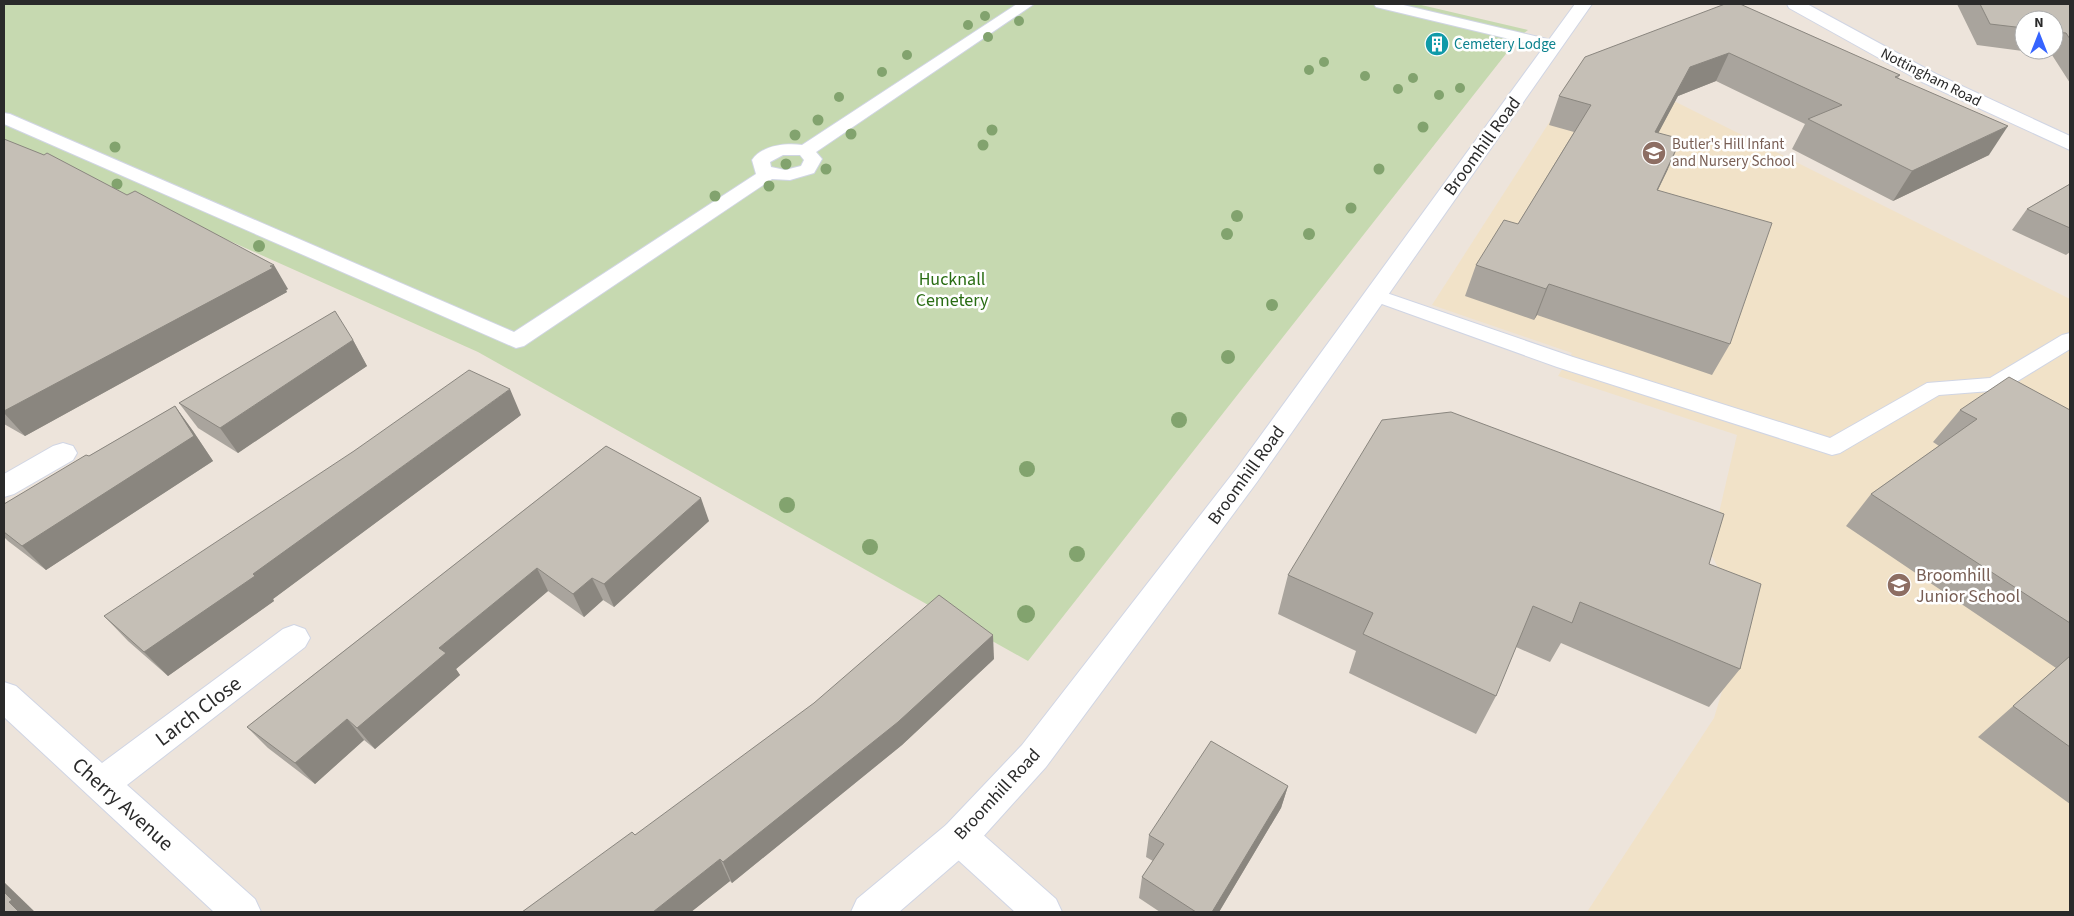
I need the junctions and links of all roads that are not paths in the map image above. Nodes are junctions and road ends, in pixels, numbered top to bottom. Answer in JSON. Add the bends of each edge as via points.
{"nodes":[{"id":1,"x":1027,"y":4,"type":"edge"},
{"id":2,"x":1381,"y":4,"type":"edge"},
{"id":3,"x":1584,"y":4,"type":"edge"},
{"id":4,"x":1795,"y":4,"type":"edge"},
{"id":5,"x":1555,"y":45,"type":"junction"},
{"id":6,"x":4,"y":118,"type":"edge"},
{"id":7,"x":2070,"y":144,"type":"edge"},
{"id":8,"x":805,"y":151,"type":"junction"},
{"id":9,"x":770,"y":173,"type":"junction"},
{"id":10,"x":1375,"y":295,"type":"junction"},
{"id":11,"x":2065,"y":350,"type":"edge"},
{"id":12,"x":63,"y":453,"type":"dead end"},
{"id":13,"x":4,"y":487,"type":"edge"},
{"id":14,"x":294,"y":638,"type":"dead end"},
{"id":15,"x":4,"y":696,"type":"edge"},
{"id":16,"x":101,"y":784,"type":"junction"},
{"id":17,"x":959,"y":837,"type":"junction"},
{"id":18,"x":242,"y":912,"type":"edge"},
{"id":19,"x":870,"y":912,"type":"edge"},
{"id":20,"x":1043,"y":912,"type":"edge"}],
"edges":[{"from":1,"to":8,"type":"lane"},
{"from":2,"to":5,"type":"lane"},
{"from":3,"to":5,"type":"street","name":"Broomhill Road"},
{"from":4,"to":7,"type":"street","name":"Nottingham Road","via":[[1929,78]]},
{"from":5,"to":10,"type":"street","name":"Broomhill Road"},
{"from":6,"to":9,"type":"lane","via":[[516,341]]},
{"from":8,"to":9,"type":"lane","via":[[813,159],[808,168],[793,175],[775,176]]},
{"from":8,"to":9,"type":"lane","via":[[789,148],[772,152],[761,160],[762,170]]},
{"from":10,"to":11,"type":"lane","via":[[1565,362],[1832,447],[1935,388],[1995,385]]},
{"from":10,"to":17,"type":"street","name":"Broomhill Road","via":[[1152,603],[1034,756]]},
{"from":12,"to":13,"type":"street"},
{"from":14,"to":16,"type":"street","name":"Larch Close"},
{"from":15,"to":16,"type":"street","name":"Cherry Avenue"},
{"from":16,"to":18,"type":"street","name":"Cherry Avenue"},
{"from":17,"to":19,"type":"street","name":"Broomhill Road"},
{"from":17,"to":20,"type":"street"}]}
